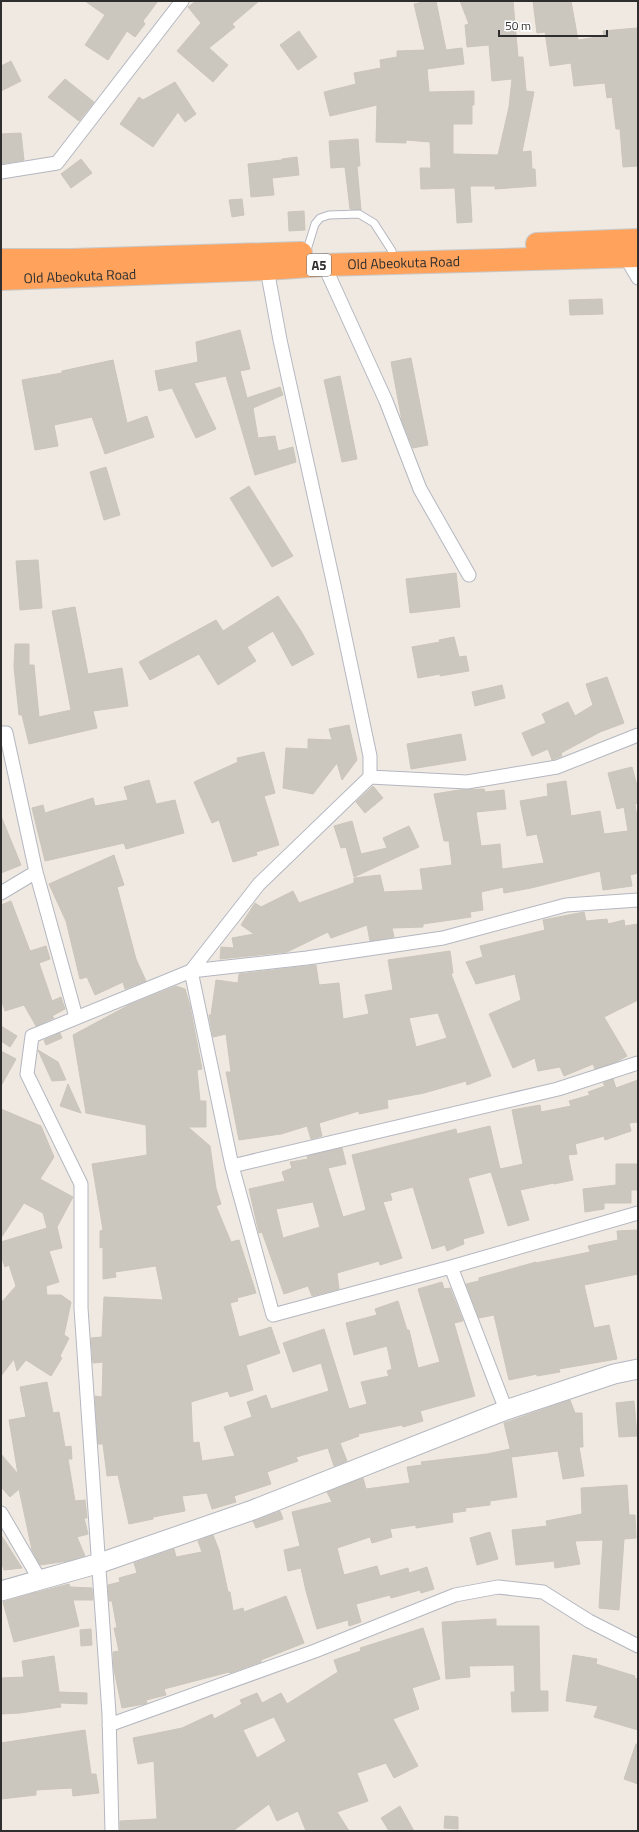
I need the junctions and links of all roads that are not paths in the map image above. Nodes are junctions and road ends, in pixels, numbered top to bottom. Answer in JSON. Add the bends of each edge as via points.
{"nodes":[{"id":1,"x":182,"y":1,"type":"edge"},
{"id":2,"x":1,"y":172,"type":"edge"},
{"id":3,"x":392,"y":251,"type":"junction"},
{"id":4,"x":634,"y":251,"type":"edge"},
{"id":5,"x":306,"y":253,"type":"junction"},
{"id":6,"x":1,"y":260,"type":"edge"},
{"id":7,"x":324,"y":265,"type":"junction"},
{"id":8,"x":267,"y":269,"type":"junction"},
{"id":9,"x":638,"y":278,"type":"edge"},
{"id":10,"x":1,"y":279,"type":"edge"},
{"id":11,"x":469,"y":575,"type":"dead end"},
{"id":12,"x":1,"y":733,"type":"edge"},
{"id":13,"x":638,"y":735,"type":"edge"},
{"id":14,"x":370,"y":777,"type":"junction"},
{"id":15,"x":36,"y":872,"type":"junction"},
{"id":16,"x":1,"y":893,"type":"edge"},
{"id":17,"x":638,"y":900,"type":"edge"},
{"id":18,"x":191,"y":971,"type":"junction"},
{"id":19,"x":76,"y":1017,"type":"junction"},
{"id":20,"x":638,"y":1063,"type":"edge"},
{"id":21,"x":232,"y":1166,"type":"junction"},
{"id":22,"x":638,"y":1213,"type":"edge"},
{"id":23,"x":451,"y":1267,"type":"junction"},
{"id":24,"x":638,"y":1370,"type":"edge"},
{"id":25,"x":506,"y":1410,"type":"junction"},
{"id":26,"x":1,"y":1512,"type":"edge"},
{"id":27,"x":100,"y":1563,"type":"junction"},
{"id":28,"x":40,"y":1580,"type":"junction"},
{"id":29,"x":1,"y":1591,"type":"edge"},
{"id":30,"x":638,"y":1646,"type":"edge"},
{"id":31,"x":110,"y":1725,"type":"junction"},
{"id":32,"x":112,"y":1831,"type":"edge"}],
"edges":[{"from":1,"to":2,"type":"street","via":[[57,163]]},
{"from":3,"to":4,"type":"highway","name":"Old Abeokuta Road","number":"A5"},
{"from":3,"to":5,"type":"highway","name":"Old Abeokuta Road","number":"A5"},
{"from":3,"to":5,"type":"lane","via":[[374,223],[359,214],[329,215],[320,218],[315,224]]},
{"from":4,"to":7,"type":"highway","name":"Old Abeokuta Road","number":"A5"},
{"from":4,"to":9,"type":"street"},
{"from":5,"to":6,"type":"highway","name":"Old Abeokuta Road","number":"A5"},
{"from":7,"to":8,"type":"highway","name":"Old Abeokuta Road","number":"A5"},
{"from":7,"to":11,"type":"street","via":[[386,401],[420,489]]},
{"from":8,"to":10,"type":"highway","name":"Old Abeokuta Road","number":"A5"},
{"from":8,"to":14,"type":"street","via":[[368,749]]},
{"from":12,"to":15,"type":"street","via":[[6,733]]},
{"from":13,"to":14,"type":"street","via":[[557,767],[467,782]]},
{"from":14,"to":18,"type":"street","via":[[259,884]]},
{"from":15,"to":16,"type":"street"},
{"from":15,"to":19,"type":"street"},
{"from":17,"to":18,"type":"street","via":[[566,905],[443,938],[307,958]]},
{"from":18,"to":19,"type":"street"},
{"from":18,"to":21,"type":"street"},
{"from":19,"to":27,"type":"street","via":[[32,1036],[27,1074],[81,1184],[81,1308]]},
{"from":20,"to":21,"type":"street","via":[[558,1089]]},
{"from":21,"to":23,"type":"street","via":[[273,1315]]},
{"from":22,"to":23,"type":"street"},
{"from":23,"to":25,"type":"street"},
{"from":24,"to":25,"type":"street","via":[[614,1374]]},
{"from":25,"to":27,"type":"street","via":[[250,1511]]},
{"from":26,"to":28,"type":"street"},
{"from":27,"to":28,"type":"street"},
{"from":27,"to":31,"type":"street"},
{"from":28,"to":29,"type":"street"},
{"from":30,"to":31,"type":"street","via":[[543,1592],[498,1586],[455,1595],[315,1651]]},
{"from":31,"to":32,"type":"street"}]}
